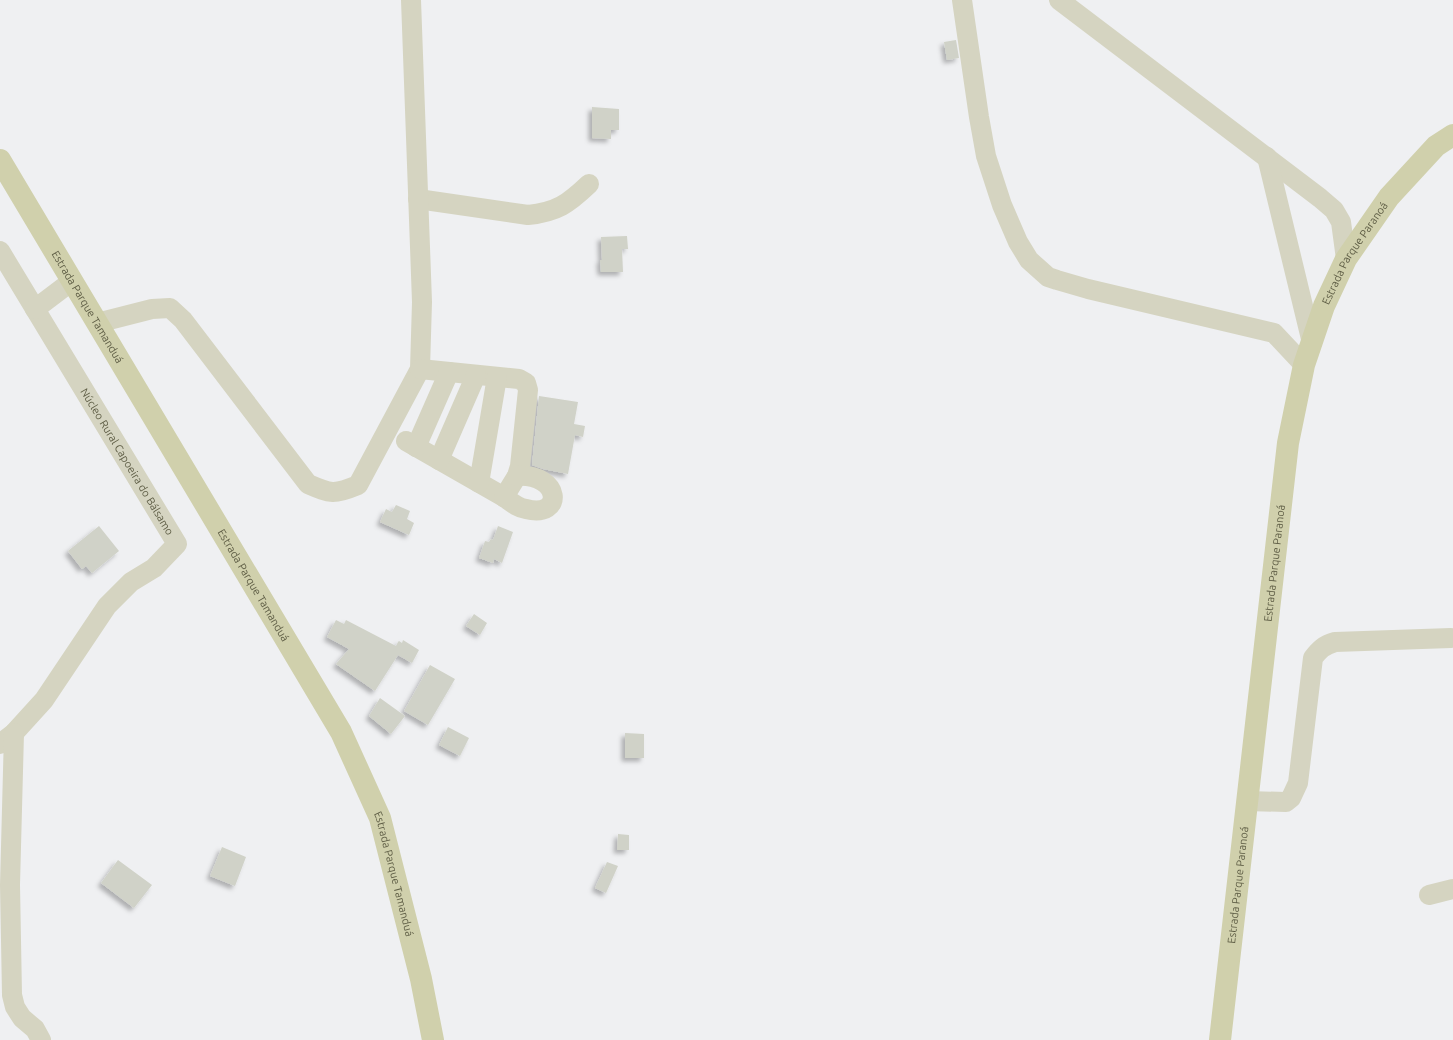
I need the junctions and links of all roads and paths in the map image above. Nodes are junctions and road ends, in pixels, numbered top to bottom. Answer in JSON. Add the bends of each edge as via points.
{"nodes":[{"id":1,"x":411,"y":0,"type":"edge"},
{"id":2,"x":962,"y":0,"type":"edge"},
{"id":3,"x":1060,"y":0,"type":"edge"},
{"id":4,"x":1453,"y":135,"type":"edge"},
{"id":5,"x":1267,"y":157,"type":"junction"},
{"id":6,"x":0,"y":160,"type":"edge"},
{"id":7,"x":588,"y":184,"type":"dead end"},
{"id":8,"x":418,"y":199,"type":"junction"},
{"id":9,"x":0,"y":251,"type":"edge"},
{"id":10,"x":1346,"y":259,"type":"junction"},
{"id":11,"x":72,"y":281,"type":"junction"},
{"id":12,"x":34,"y":309,"type":"junction"},
{"id":13,"x":97,"y":323,"type":"junction"},
{"id":14,"x":1312,"y":343,"type":"junction"},
{"id":15,"x":1304,"y":365,"type":"junction"},
{"id":16,"x":420,"y":369,"type":"junction"},
{"id":17,"x":449,"y":372,"type":"junction"},
{"id":18,"x":476,"y":375,"type":"junction"},
{"id":19,"x":497,"y":377,"type":"junction"},
{"id":20,"x":439,"y":460,"type":"junction"},
{"id":21,"x":517,"y":476,"type":"junction"},
{"id":22,"x":479,"y":483,"type":"junction"},
{"id":23,"x":504,"y":497,"type":"junction"},
{"id":24,"x":1451,"y":638,"type":"dead end"},
{"id":25,"x":7,"y":738,"type":"edge"},
{"id":26,"x":1247,"y":801,"type":"junction"},
{"id":27,"x":1453,"y":889,"type":"edge"},
{"id":28,"x":1430,"y":895,"type":"dead end"},
{"id":29,"x":41,"y":1040,"type":"edge"},
{"id":30,"x":433,"y":1040,"type":"edge"},
{"id":31,"x":1220,"y":1040,"type":"edge"}],
"edges":[{"from":1,"to":8,"type":"street"},
{"from":2,"to":15,"type":"street","via":[[986,156],[1002,206],[1029,260],[1048,277],[1057,280],[1274,333]]},
{"from":3,"to":5,"type":"street"},
{"from":4,"to":10,"type":"main road","name":"Estrada Parque Paranoá","via":[[1436,146],[1389,197]]},
{"from":5,"to":10,"type":"street","via":[[1334,210],[1341,222]]},
{"from":5,"to":14,"type":"street"},
{"from":6,"to":11,"type":"main road","name":"Estrada Parque Tamanduá"},
{"from":7,"to":8,"type":"street","via":[[560,207],[528,215]]},
{"from":8,"to":16,"type":"street","via":[[422,302]]},
{"from":9,"to":12,"type":"street","name":"Núcleo Rural Capoeira do Bálsamo"},
{"from":10,"to":14,"type":"main road","name":"Estrada Parque Paranoá","via":[[1324,306]]},
{"from":11,"to":12,"type":"street"},
{"from":11,"to":13,"type":"main road","name":"Estrada Parque Tamanduá"},
{"from":12,"to":25,"type":"street","name":"Núcleo Rural Capoeira do Bálsamo","via":[[178,544],[154,568],[131,582],[107,606],[44,700]]},
{"from":13,"to":16,"type":"street","via":[[152,309],[170,308],[183,320],[308,484],[328,493],[344,491],[358,485]]},
{"from":13,"to":30,"type":"main road","name":"Estrada Parque Tamanduá","via":[[341,732],[380,818],[421,979]]},
{"from":14,"to":15,"type":"main road","name":"Estrada Parque Paranoá"},
{"from":15,"to":26,"type":"main road","name":"Estrada Parque Paranoá","via":[[1288,444]]},
{"from":16,"to":17,"type":"street"},
{"from":17,"to":18,"type":"street"},
{"from":17,"to":20,"type":"street","via":[[411,444]]},
{"from":18,"to":19,"type":"street"},
{"from":18,"to":20,"type":"street"},
{"from":19,"to":21,"type":"street","via":[[523,380],[528,386]]},
{"from":19,"to":22,"type":"street"},
{"from":20,"to":22,"type":"street"},
{"from":21,"to":23,"type":"street"},
{"from":21,"to":23,"type":"street","via":[[533,477],[547,484],[552,490],[553,498],[550,505],[545,509],[526,510]]},
{"from":22,"to":23,"type":"street"},
{"from":24,"to":26,"type":"street","via":[[1335,642],[1320,649],[1313,658],[1298,783],[1292,798],[1286,802]]},
{"from":25,"to":29,"type":"street","via":[[12,994],[15,1007],[22,1018],[35,1029]]},
{"from":26,"to":31,"type":"main road","name":"Estrada Parque Paranoá"},
{"from":27,"to":28,"type":"street"}]}
